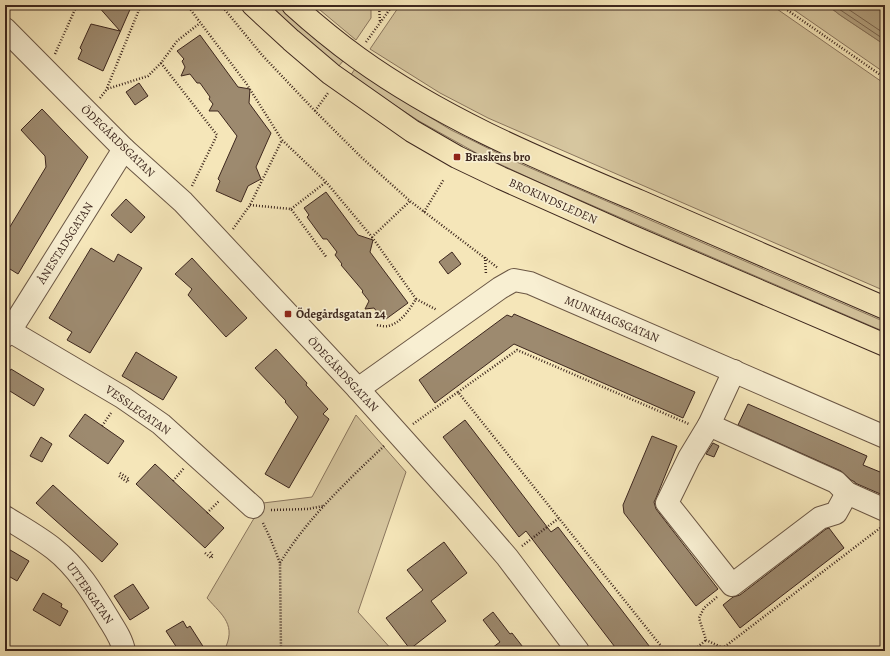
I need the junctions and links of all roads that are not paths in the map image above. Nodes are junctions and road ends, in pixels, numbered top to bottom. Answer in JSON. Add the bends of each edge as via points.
{"nodes":[{"id":1,"x":253,"y":5,"type":"edge"},
{"id":2,"x":293,"y":5,"type":"edge"},
{"id":3,"x":5,"y":29,"type":"edge"},
{"id":4,"x":124,"y":149,"type":"junction"},
{"id":5,"x":885,"y":308,"type":"edge"},
{"id":6,"x":8,"y":334,"type":"edge"},
{"id":7,"x":885,"y":345,"type":"edge"},
{"id":8,"x":734,"y":371,"type":"junction"},
{"id":9,"x":358,"y":389,"type":"junction"},
{"id":10,"x":708,"y":428,"type":"junction"},
{"id":11,"x":885,"y":437,"type":"edge"},
{"id":12,"x":847,"y":493,"type":"junction"},
{"id":13,"x":253,"y":507,"type":"road end"},
{"id":14,"x":885,"y":510,"type":"edge"},
{"id":15,"x":5,"y":517,"type":"edge"},
{"id":16,"x":124,"y":651,"type":"edge"},
{"id":17,"x":578,"y":651,"type":"edge"}],
"edges":[{"from":1,"to":7,"type":"main road","name":"BROKINDSLEDEN","via":[[331,74],[412,130],[458,156],[631,236]]},
{"from":2,"to":5,"type":"main road","via":[[358,58],[409,91],[475,128],[539,159]]},
{"from":3,"to":4,"type":"street","name":"ÖDEGÅRDSGATAN"},
{"from":4,"to":6,"type":"street","name":"ÅNESTADSGATAN"},
{"from":4,"to":9,"type":"street","name":"ÖDEGÅRDSGATAN","via":[[183,202]]},
{"from":6,"to":13,"type":"street","name":"VESSLEGATAN","via":[[122,397],[161,424]]},
{"from":8,"to":9,"type":"street","name":"MUNKHAGSGATAN","via":[[530,283],[514,280]]},
{"from":8,"to":10,"type":"street"},
{"from":8,"to":11,"type":"street","name":"MUNKHAGSGATAN"},
{"from":9,"to":17,"type":"street","name":"ÖDEGÅRDSGATAN","via":[[506,557]]},
{"from":10,"to":12,"type":"street","via":[[836,482]]},
{"from":10,"to":12,"type":"street","via":[[689,458],[667,503],[732,585],[820,518],[836,513]]},
{"from":12,"to":14,"type":"street"},
{"from":15,"to":16,"type":"street","name":"UTTERGATAN","via":[[53,548],[74,568],[98,601],[119,637]]}]}
